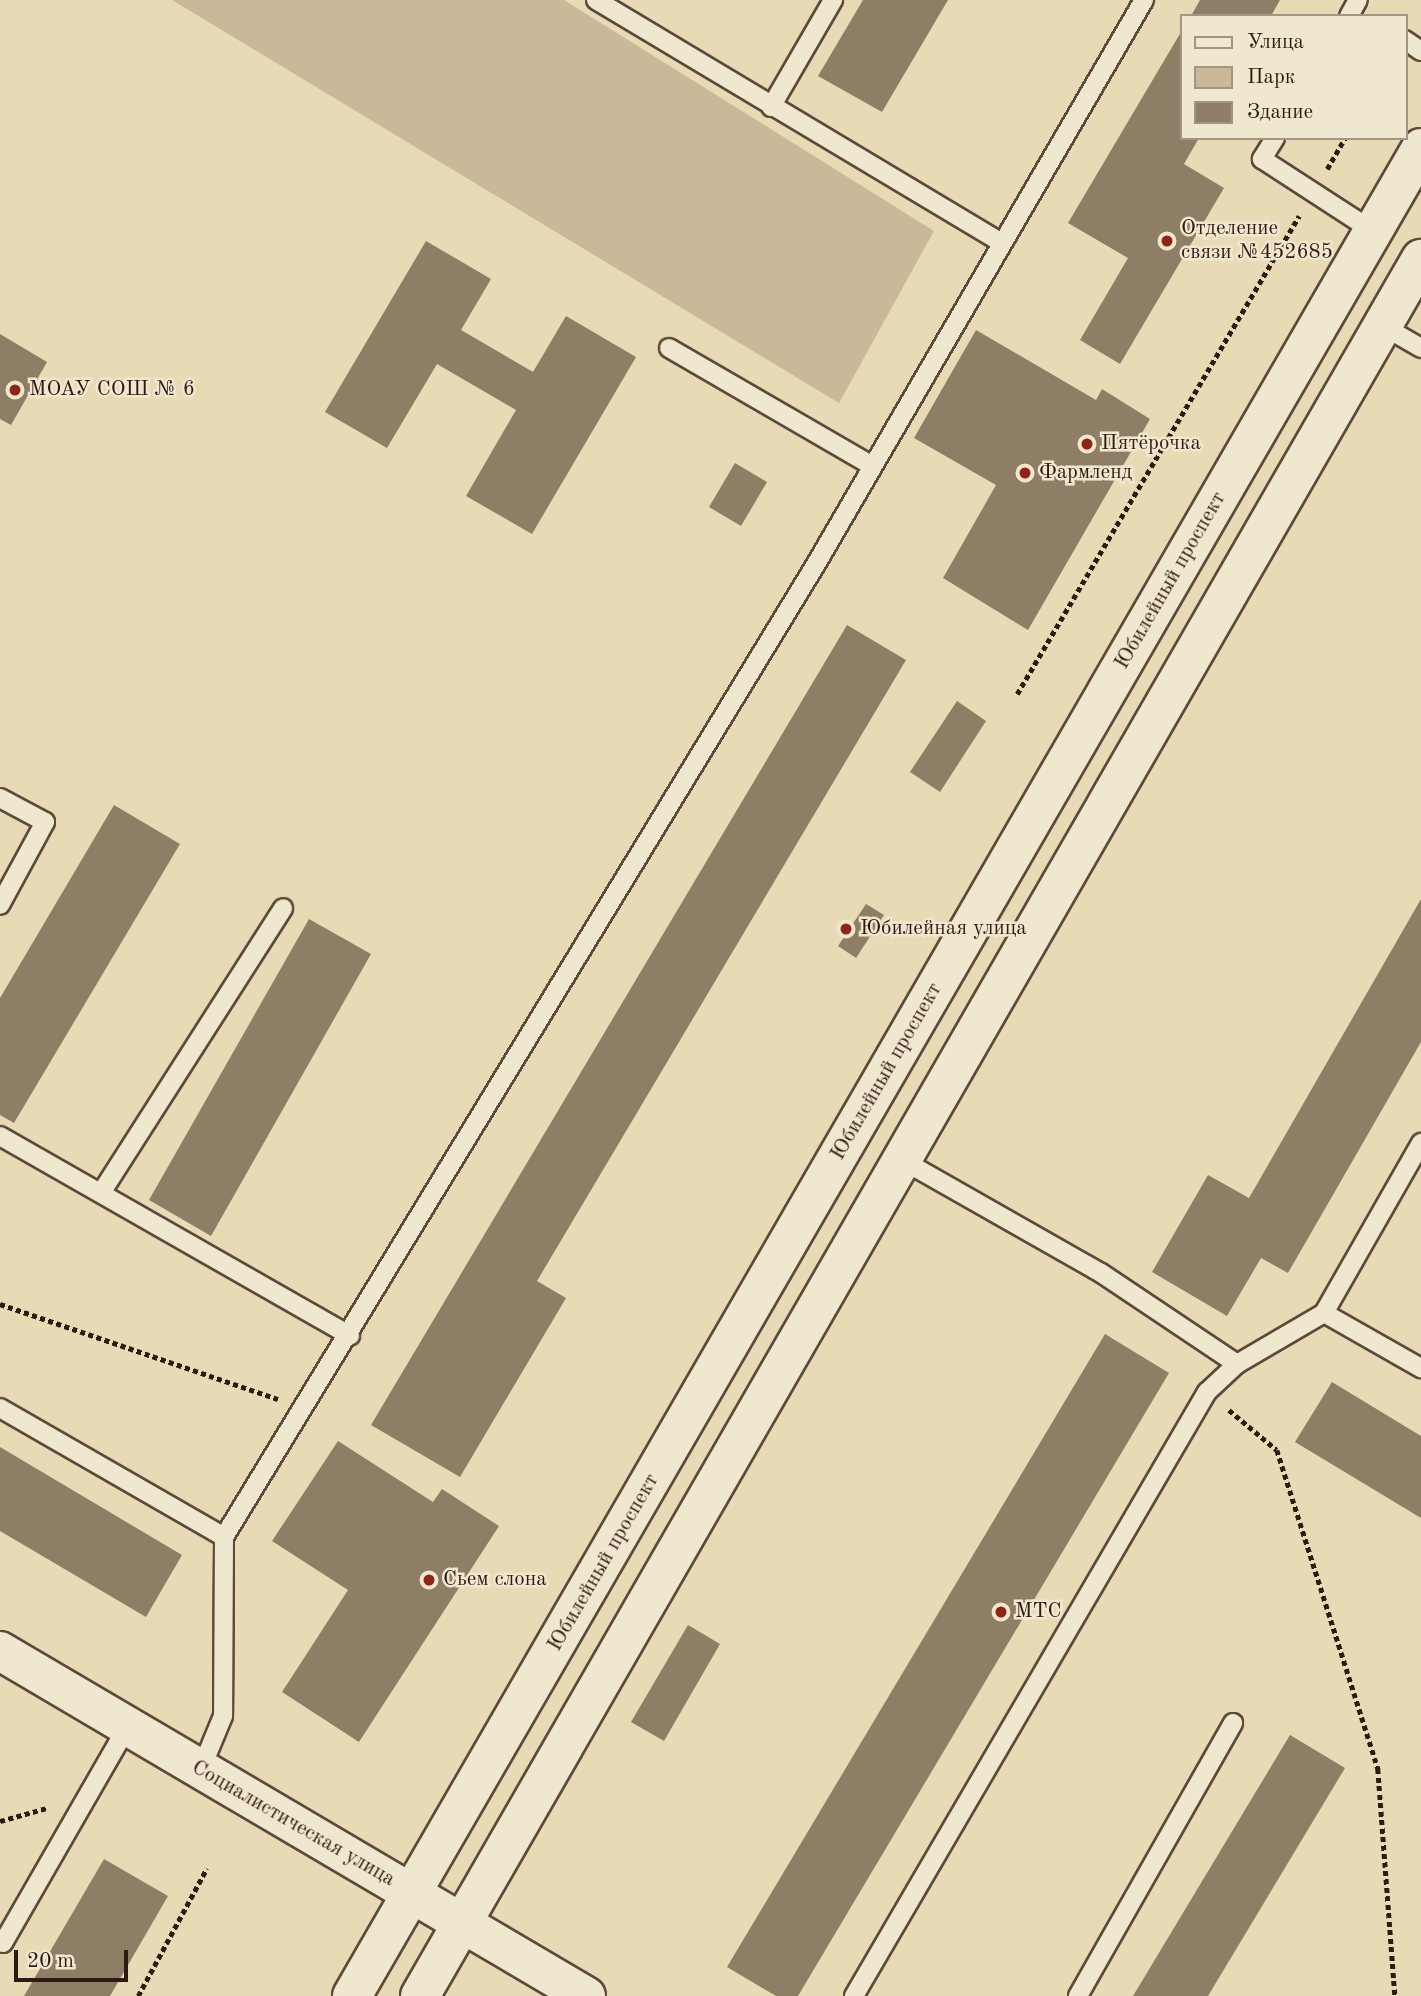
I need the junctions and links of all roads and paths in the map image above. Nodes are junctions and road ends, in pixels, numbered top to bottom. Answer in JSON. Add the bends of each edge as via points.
{"nodes":[{"id":1,"x":596,"y":0,"type":"edge"},
{"id":2,"x":833,"y":0,"type":"edge"},
{"id":3,"x":1144,"y":0,"type":"edge"},
{"id":4,"x":771,"y":107,"type":"junction"},
{"id":5,"x":1274,"y":140,"type":"edge"},
{"id":6,"x":1344,"y":140,"type":"edge"},
{"id":7,"x":1421,"y":148,"type":"edge"},
{"id":8,"x":1313,"y":192,"type":"junction"},
{"id":9,"x":1373,"y":231,"type":"junction"},
{"id":10,"x":999,"y":241,"type":"junction"},
{"id":11,"x":1421,"y":259,"type":"edge"},
{"id":12,"x":1383,"y":326,"type":"junction"},
{"id":13,"x":668,"y":348,"type":"dead end"},
{"id":14,"x":1421,"y":348,"type":"edge"},
{"id":15,"x":872,"y":465,"type":"junction"},
{"id":16,"x":1017,"y":694,"type":"dead end"},
{"id":17,"x":0,"y":797,"type":"edge"},
{"id":18,"x":0,"y":905,"type":"edge"},
{"id":19,"x":283,"y":908,"type":"dead end"},
{"id":20,"x":0,"y":1136,"type":"edge"},
{"id":21,"x":1421,"y":1143,"type":"edge"},
{"id":22,"x":902,"y":1160,"type":"junction"},
{"id":23,"x":101,"y":1193,"type":"junction"},
{"id":24,"x":0,"y":1304,"type":"edge"},
{"id":25,"x":1324,"y":1313,"type":"junction"},
{"id":26,"x":350,"y":1336,"type":"junction"},
{"id":27,"x":1237,"y":1364,"type":"junction"},
{"id":28,"x":1421,"y":1368,"type":"edge"},
{"id":29,"x":1207,"y":1392,"type":"junction"},
{"id":30,"x":0,"y":1408,"type":"edge"},
{"id":31,"x":306,"y":1408,"type":"junction"},
{"id":32,"x":223,"y":1537,"type":"junction"},
{"id":33,"x":0,"y":1651,"type":"edge"},
{"id":34,"x":1233,"y":1723,"type":"dead end"},
{"id":35,"x":128,"y":1726,"type":"junction"},
{"id":36,"x":201,"y":1769,"type":"junction"},
{"id":37,"x":85,"y":1797,"type":"junction"},
{"id":38,"x":0,"y":1821,"type":"edge"},
{"id":39,"x":206,"y":1868,"type":"dead end"},
{"id":40,"x":412,"y":1893,"type":"junction"},
{"id":41,"x":463,"y":1923,"type":"junction"},
{"id":42,"x":1,"y":1944,"type":"edge"},
{"id":43,"x":138,"y":1996,"type":"edge"},
{"id":44,"x":352,"y":1996,"type":"edge"},
{"id":45,"x":420,"y":1996,"type":"edge"},
{"id":46,"x":586,"y":1996,"type":"edge"},
{"id":47,"x":854,"y":1996,"type":"edge"},
{"id":48,"x":1078,"y":1996,"type":"edge"},
{"id":49,"x":1395,"y":1996,"type":"edge"}],
"edges":[{"from":1,"to":4,"type":"lane"},
{"from":2,"to":4,"type":"lane"},
{"from":3,"to":10,"type":"lane"},
{"from":4,"to":10,"type":"lane"},
{"from":5,"to":8,"type":"lane","via":[[1262,159]]},
{"from":6,"to":8,"type":"path"},
{"from":7,"to":9,"type":"main road","name":"Юбилейный проспект"},
{"from":8,"to":9,"type":"lane"},
{"from":8,"to":16,"type":"path"},
{"from":9,"to":40,"type":"main road","name":"Юбилейный проспект"},
{"from":10,"to":15,"type":"lane"},
{"from":11,"to":12,"type":"main road"},
{"from":12,"to":14,"type":"lane"},
{"from":12,"to":22,"type":"main road"},
{"from":13,"to":15,"type":"lane"},
{"from":15,"to":26,"type":"lane"},
{"from":17,"to":18,"type":"lane","via":[[45,822]]},
{"from":19,"to":23,"type":"lane"},
{"from":20,"to":23,"type":"lane"},
{"from":21,"to":25,"type":"lane"},
{"from":22,"to":27,"type":"lane","via":[[1101,1273]]},
{"from":22,"to":41,"type":"main road"},
{"from":23,"to":26,"type":"lane"},
{"from":24,"to":31,"type":"path"},
{"from":25,"to":27,"type":"lane"},
{"from":25,"to":28,"type":"lane"},
{"from":26,"to":31,"type":"lane"},
{"from":27,"to":29,"type":"lane"},
{"from":29,"to":47,"type":"lane"},
{"from":29,"to":49,"type":"path","via":[[1277,1450],[1378,1769]]},
{"from":30,"to":32,"type":"lane"},
{"from":31,"to":32,"type":"lane"},
{"from":32,"to":36,"type":"lane","via":[[223,1716]]},
{"from":33,"to":35,"type":"main road","name":"Социалистическая улица"},
{"from":34,"to":48,"type":"lane"},
{"from":35,"to":36,"type":"main road","name":"Социалистическая улица"},
{"from":35,"to":37,"type":"lane"},
{"from":36,"to":40,"type":"main road","name":"Социалистическая улица"},
{"from":37,"to":38,"type":"path"},
{"from":37,"to":42,"type":"lane"},
{"from":39,"to":43,"type":"path"},
{"from":40,"to":41,"type":"main road","name":"Социалистическая улица"},
{"from":40,"to":44,"type":"main road","name":"Юбилейный проспект"},
{"from":41,"to":45,"type":"main road"},
{"from":41,"to":46,"type":"main road","name":"Социалистическая улица"}]}
